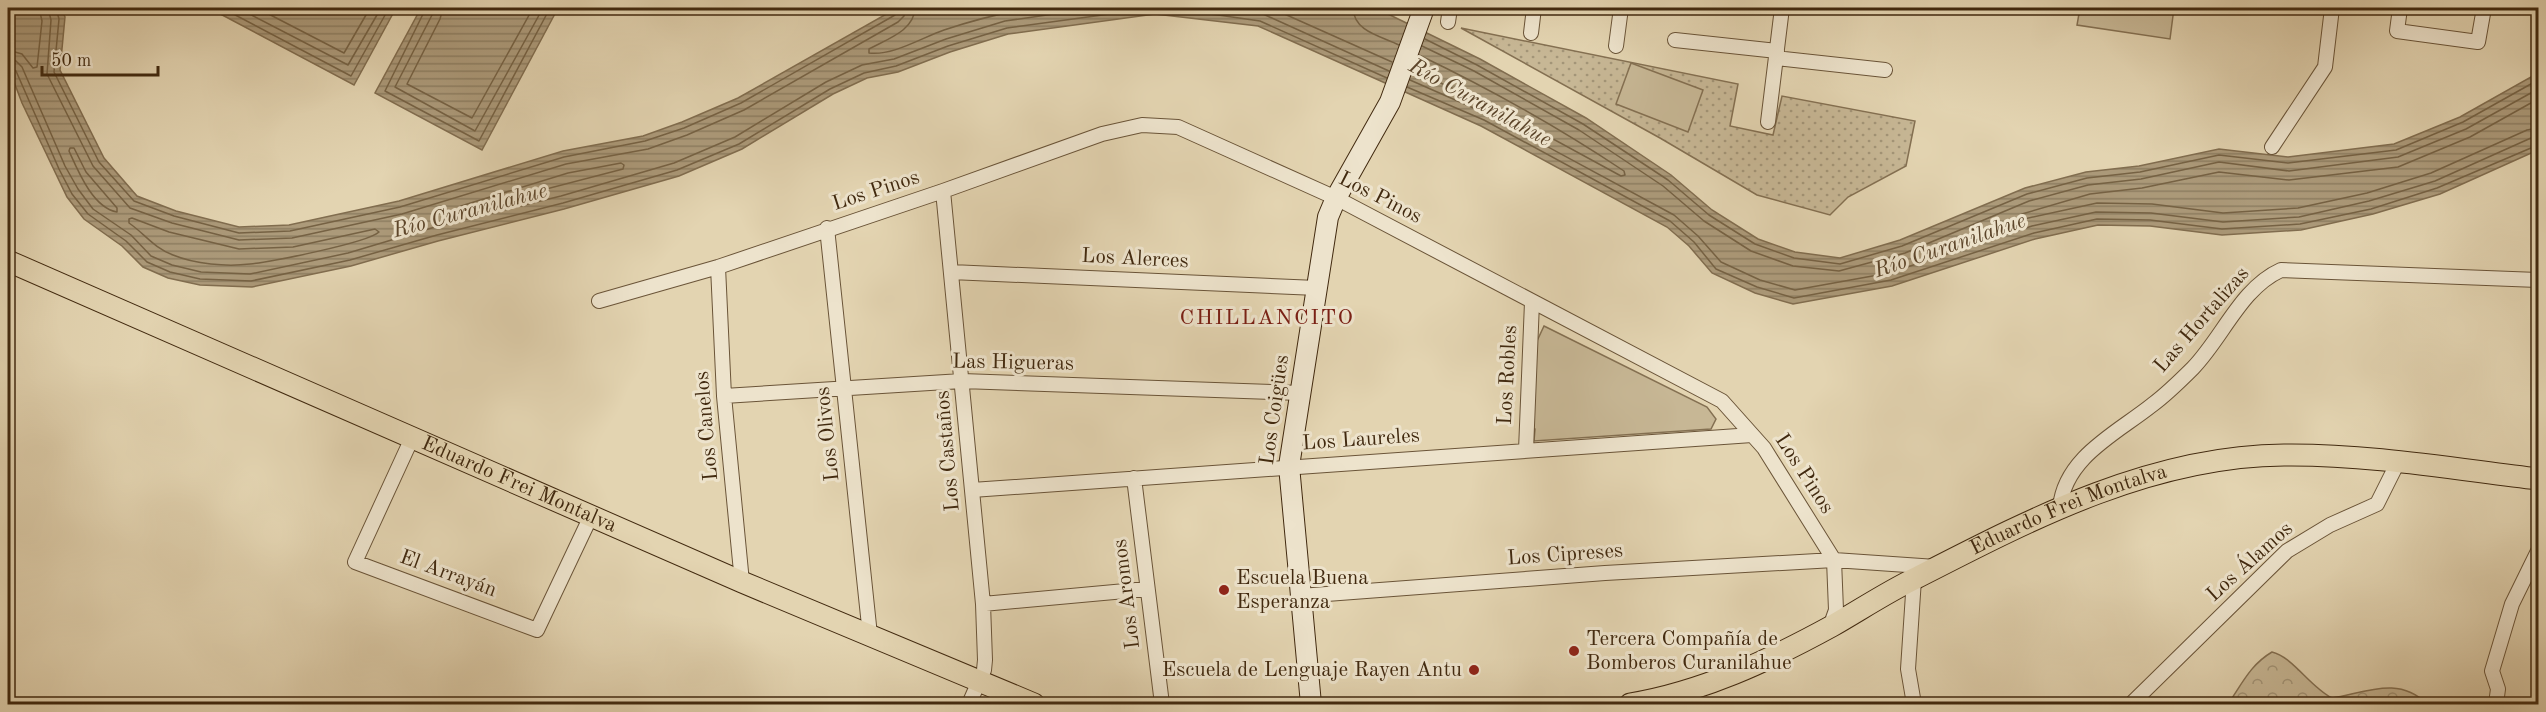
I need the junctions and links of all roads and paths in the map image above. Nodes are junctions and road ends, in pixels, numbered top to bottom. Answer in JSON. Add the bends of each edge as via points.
{"nodes":[{"id":1,"x":1424,"y":8,"type":"edge"},
{"id":2,"x":1534,"y":8,"type":"edge"},
{"id":3,"x":1621,"y":8,"type":"edge"},
{"id":4,"x":1782,"y":8,"type":"edge"},
{"id":5,"x":2332,"y":8,"type":"edge"},
{"id":6,"x":2400,"y":8,"type":"edge"},
{"id":7,"x":2484,"y":8,"type":"edge"},
{"id":8,"x":1531,"y":33,"type":"dead end"},
{"id":9,"x":1675,"y":40,"type":"dead end"},
{"id":10,"x":1616,"y":46,"type":"dead end"},
{"id":11,"x":1776,"y":54,"type":"junction"},
{"id":12,"x":1885,"y":70,"type":"dead end"},
{"id":13,"x":1768,"y":122,"type":"dead end"},
{"id":14,"x":2272,"y":147,"type":"dead end"},
{"id":15,"x":943,"y":191,"type":"junction"},
{"id":16,"x":1336,"y":198,"type":"junction"},
{"id":17,"x":827,"y":228,"type":"junction"},
{"id":18,"x":8,"y":261,"type":"edge"},
{"id":19,"x":718,"y":267,"type":"junction"},
{"id":20,"x":951,"y":272,"type":"junction"},
{"id":21,"x":2538,"y":280,"type":"edge"},
{"id":22,"x":1317,"y":288,"type":"junction"},
{"id":23,"x":599,"y":301,"type":"dead end"},
{"id":24,"x":1532,"y":302,"type":"junction"},
{"id":25,"x":962,"y":381,"type":"junction"},
{"id":26,"x":844,"y":388,"type":"junction"},
{"id":27,"x":1301,"y":393,"type":"junction"},
{"id":28,"x":724,"y":396,"type":"junction"},
{"id":29,"x":1752,"y":435,"type":"junction"},
{"id":30,"x":412,"y":438,"type":"junction"},
{"id":31,"x":1526,"y":450,"type":"junction"},
{"id":32,"x":2398,"y":462,"type":"junction"},
{"id":33,"x":1289,"y":466,"type":"junction"},
{"id":34,"x":1134,"y":478,"type":"junction"},
{"id":35,"x":2538,"y":479,"type":"edge"},
{"id":36,"x":972,"y":490,"type":"junction"},
{"id":37,"x":2060,"y":507,"type":"junction"},
{"id":38,"x":591,"y":516,"type":"junction"},
{"id":39,"x":2538,"y":551,"type":"edge"},
{"id":40,"x":1834,"y":560,"type":"junction"},
{"id":41,"x":1938,"y":567,"type":"junction"},
{"id":42,"x":1914,"y":579,"type":"junction"},
{"id":43,"x":742,"y":582,"type":"junction"},
{"id":44,"x":1147,"y":589,"type":"junction"},
{"id":45,"x":1300,"y":596,"type":"junction"},
{"id":46,"x":982,"y":604,"type":"junction"},
{"id":47,"x":1830,"y":627,"type":"junction"},
{"id":48,"x":870,"y":635,"type":"junction"},
{"id":49,"x":977,"y":682,"type":"junction"},
{"id":50,"x":969,"y":705,"type":"edge"},
{"id":51,"x":1034,"y":705,"type":"edge"},
{"id":52,"x":1162,"y":705,"type":"edge"},
{"id":53,"x":1311,"y":705,"type":"edge"},
{"id":54,"x":1630,"y":705,"type":"edge"},
{"id":55,"x":1914,"y":705,"type":"edge"},
{"id":56,"x":2131,"y":705,"type":"edge"},
{"id":57,"x":2496,"y":705,"type":"edge"}],
"edges":[{"from":1,"to":16,"type":"street","name":"Los Coigües","via":[[1390,102]]},
{"from":2,"to":8,"type":"street"},
{"from":3,"to":10,"type":"street"},
{"from":4,"to":11,"type":"street"},
{"from":5,"to":14,"type":"street","via":[[2325,67]]},
{"from":6,"to":7,"type":"street","via":[[2397,31],[2478,42]]},
{"from":9,"to":11,"type":"street"},
{"from":11,"to":12,"type":"street"},
{"from":11,"to":13,"type":"street"},
{"from":15,"to":16,"type":"street","name":"Los Pinos","via":[[1102,134],[1142,125],[1178,127]]},
{"from":15,"to":17,"type":"street","name":"Los Pinos"},
{"from":15,"to":20,"type":"street","name":"Los Castaños"},
{"from":16,"to":22,"type":"street","name":"Los Coigües"},
{"from":16,"to":24,"type":"street","name":"Los Pinos"},
{"from":17,"to":19,"type":"street","name":"Los Pinos"},
{"from":17,"to":26,"type":"street","name":"Los Olivos"},
{"from":18,"to":30,"type":"main road","name":"Eduardo Frei Montalva"},
{"from":19,"to":23,"type":"street","name":"Los Pinos"},
{"from":19,"to":28,"type":"street","name":"Los Canelos"},
{"from":20,"to":22,"type":"street","name":"Los Alerces"},
{"from":20,"to":25,"type":"street","name":"Los Castaños"},
{"from":21,"to":37,"type":"street","name":"Las Hortalizas","via":[[2281,270],[2268,276],[2175,386],[2097,444],[2072,476],[2061,495]]},
{"from":22,"to":27,"type":"street","name":"Los Coigües"},
{"from":24,"to":29,"type":"street","name":"Los Pinos","via":[[1722,401]]},
{"from":24,"to":31,"type":"street","name":"Los Robles"},
{"from":25,"to":26,"type":"street","name":"Las Higueras"},
{"from":25,"to":27,"type":"street","name":"Las Higueras"},
{"from":25,"to":36,"type":"street","name":"Los Castaños"},
{"from":26,"to":28,"type":"street","name":"Las Higueras"},
{"from":26,"to":48,"type":"street","name":"Los Olivos"},
{"from":27,"to":33,"type":"street","name":"Los Coigües"},
{"from":28,"to":43,"type":"street","name":"Los Canelos"},
{"from":29,"to":31,"type":"street","name":"Los Laureles"},
{"from":29,"to":40,"type":"street","name":"Los Pinos"},
{"from":30,"to":38,"type":"main road","name":"Eduardo Frei Montalva"},
{"from":30,"to":38,"type":"street","name":"El Arrayán","via":[[354,562],[537,630]]},
{"from":31,"to":33,"type":"street","name":"Los Laureles"},
{"from":32,"to":35,"type":"main road","name":"Eduardo Frei Montalva"},
{"from":32,"to":37,"type":"main road","name":"Eduardo Frei Montalva","via":[[2292,455],[2238,459],[2155,474]]},
{"from":32,"to":56,"type":"street","name":"Los Álamos","via":[[2377,504],[2330,525],[2288,551]]},
{"from":33,"to":34,"type":"street","name":"Los Laureles"},
{"from":33,"to":45,"type":"street","name":"Los Coigües"},
{"from":34,"to":36,"type":"street","name":"Los Laureles"},
{"from":34,"to":44,"type":"street","name":"Los Aromos"},
{"from":36,"to":46,"type":"street","name":"Los Castaños"},
{"from":37,"to":41,"type":"main road","name":"Eduardo Frei Montalva"},
{"from":38,"to":43,"type":"main road","name":"Eduardo Frei Montalva"},
{"from":39,"to":57,"type":"street","via":[[2512,604],[2492,671],[2498,689]]},
{"from":40,"to":41,"type":"street"},
{"from":40,"to":45,"type":"street","name":"Los Cipreses"},
{"from":40,"to":47,"type":"street","via":[[1836,610]]},
{"from":41,"to":42,"type":"main road","name":"Eduardo Frei Montalva"},
{"from":42,"to":47,"type":"main road","name":"Eduardo Frei Montalva"},
{"from":42,"to":55,"type":"street","via":[[1908,669]]},
{"from":43,"to":48,"type":"main road","name":"Eduardo Frei Montalva"},
{"from":44,"to":46,"type":"street"},
{"from":44,"to":52,"type":"street","name":"Los Aromos"},
{"from":45,"to":53,"type":"street","name":"Los Coigües"},
{"from":46,"to":49,"type":"street","name":"Los Castaños","via":[[985,660]]},
{"from":47,"to":54,"type":"main road","name":"Eduardo Frei Montalva","via":[[1727,678]]},
{"from":48,"to":49,"type":"main road","name":"Eduardo Frei Montalva"},
{"from":49,"to":50,"type":"street","name":"Los Castaños"},
{"from":49,"to":51,"type":"main road","name":"Eduardo Frei Montalva"}]}
